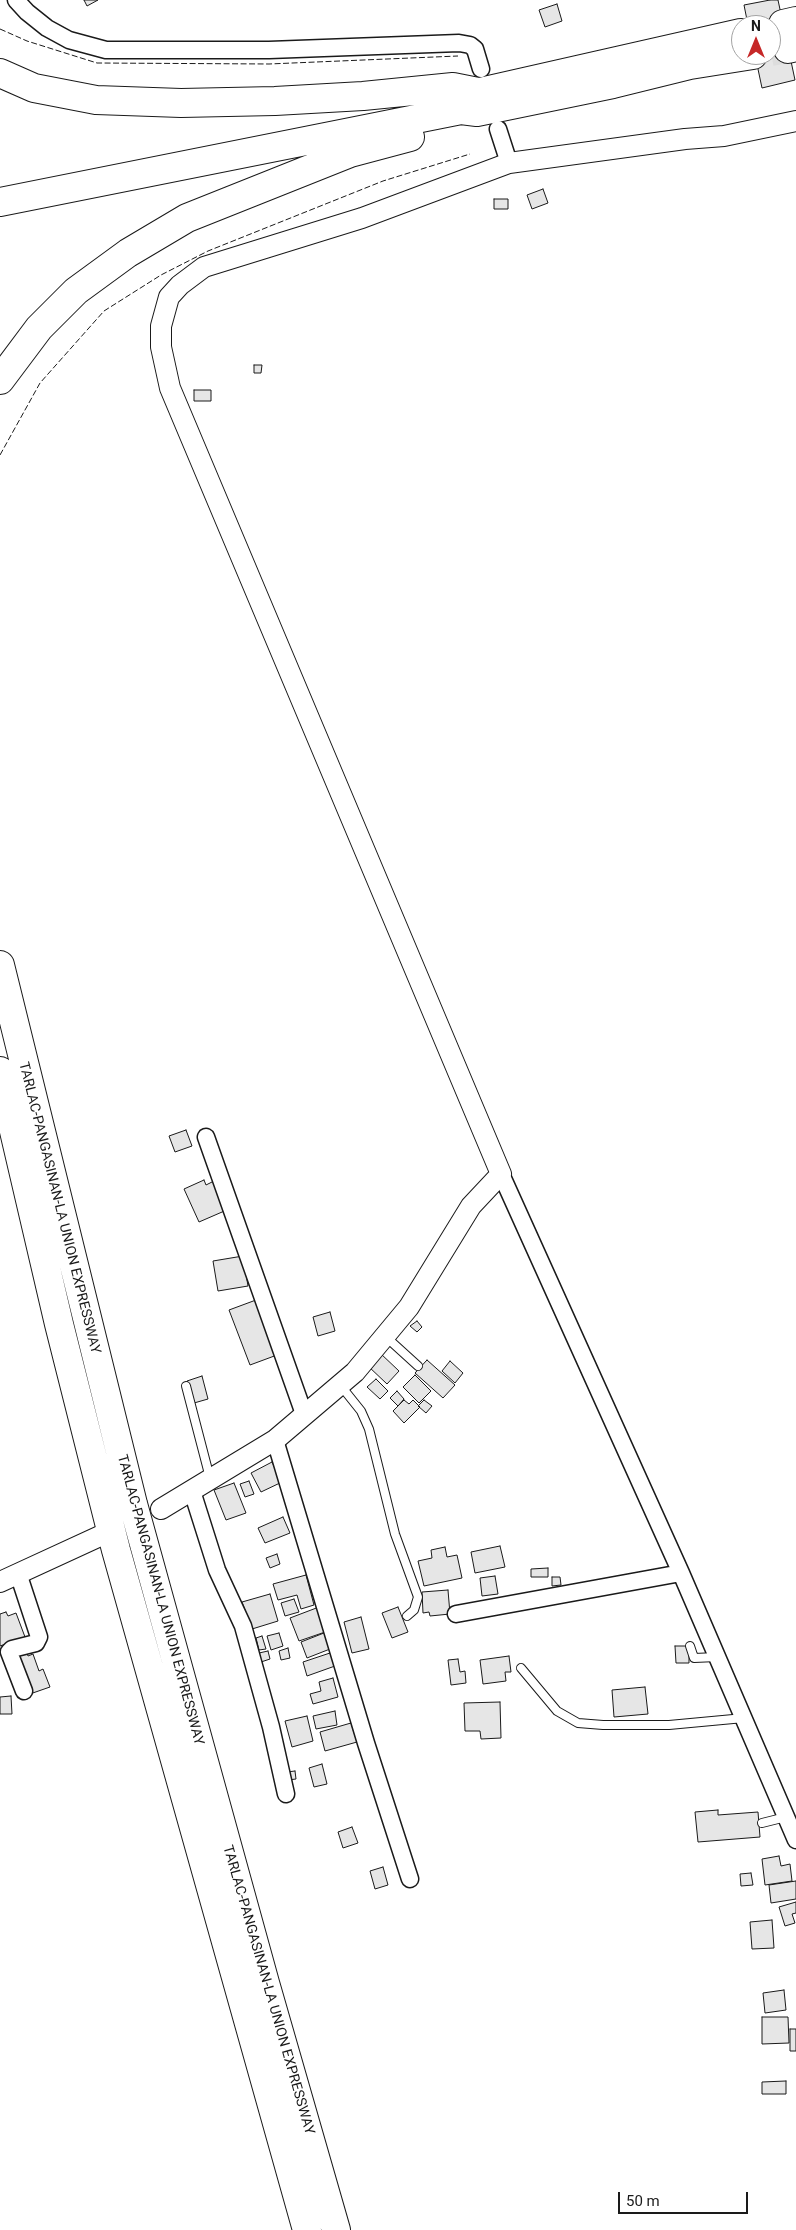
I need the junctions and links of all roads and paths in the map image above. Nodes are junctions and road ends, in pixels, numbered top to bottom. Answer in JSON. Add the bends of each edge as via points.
{"nodes":[{"id":1,"x":16,"y":0,"type":"edge"},
{"id":2,"x":731,"y":34,"type":"edge"},
{"id":3,"x":731,"y":58,"type":"edge"},
{"id":4,"x":0,"y":73,"type":"edge"},
{"id":5,"x":479,"y":91,"type":"junction"},
{"id":6,"x":796,"y":121,"type":"edge"},
{"id":7,"x":498,"y":129,"type":"dead end"},
{"id":8,"x":509,"y":164,"type":"junction"},
{"id":9,"x":0,"y":187,"type":"edge"},
{"id":10,"x":0,"y":202,"type":"edge"},
{"id":11,"x":0,"y":380,"type":"edge"},
{"id":12,"x":0,"y":965,"type":"edge"},
{"id":13,"x":0,"y":1071,"type":"edge"},
{"id":14,"x":206,"y":1137,"type":"dead end"},
{"id":15,"x":502,"y":1174,"type":"junction"},
{"id":16,"x":386,"y":1336,"type":"junction"},
{"id":17,"x":418,"y":1366,"type":"dead end"},
{"id":18,"x":340,"y":1384,"type":"junction"},
{"id":19,"x":186,"y":1386,"type":"dead end"},
{"id":20,"x":304,"y":1414,"type":"junction"},
{"id":21,"x":275,"y":1440,"type":"junction"},
{"id":22,"x":210,"y":1480,"type":"junction"},
{"id":23,"x":192,"y":1491,"type":"junction"},
{"id":24,"x":161,"y":1509,"type":"dead end"},
{"id":25,"x":100,"y":1536,"type":"dead end"},
{"id":26,"x":681,"y":1573,"type":"junction"},
{"id":27,"x":18,"y":1574,"type":"junction"},
{"id":28,"x":0,"y":1582,"type":"edge"},
{"id":29,"x":456,"y":1614,"type":"dead end"},
{"id":30,"x":407,"y":1616,"type":"dead end"},
{"id":31,"x":690,"y":1646,"type":"dead end"},
{"id":32,"x":717,"y":1657,"type":"junction"},
{"id":33,"x":521,"y":1668,"type":"dead end"},
{"id":34,"x":24,"y":1691,"type":"dead end"},
{"id":35,"x":744,"y":1718,"type":"junction"},
{"id":36,"x":286,"y":1794,"type":"dead end"},
{"id":37,"x":786,"y":1817,"type":"junction"},
{"id":38,"x":762,"y":1823,"type":"dead end"},
{"id":39,"x":796,"y":1840,"type":"edge"},
{"id":40,"x":410,"y":1879,"type":"dead end"},
{"id":41,"x":307,"y":2230,"type":"edge"},
{"id":42,"x":336,"y":2230,"type":"edge"}],
"edges":[{"from":1,"to":5,"type":"street","via":[[47,28],[69,40],[106,50],[470,45],[475,49]]},
{"from":2,"to":5,"type":"highway"},
{"from":3,"to":5,"type":"highway","via":[[613,84]]},
{"from":4,"to":5,"type":"highway","via":[[34,88],[96,100],[275,102],[453,87]]},
{"from":5,"to":9,"type":"highway"},
{"from":5,"to":10,"type":"highway","via":[[461,110]]},
{"from":5,"to":11,"type":"highway","via":[[463,122],[350,153],[186,218],[128,253],[76,292],[39,328]]},
{"from":6,"to":8,"type":"street","via":[[724,136]]},
{"from":7,"to":8,"type":"street"},
{"from":8,"to":15,"type":"street","via":[[362,218],[204,267],[169,297],[160,326],[170,388]]},
{"from":12,"to":42,"type":"highway","name":"TARLAC-PANGASINAN-LA UNION EXPRESSWAY","via":[[133,1504]]},
{"from":13,"to":41,"type":"highway","name":"TARLAC-PANGASINAN-LA UNION EXPRESSWAY","via":[[116,1550]]},
{"from":14,"to":20,"type":"street"},
{"from":15,"to":16,"type":"street","via":[[471,1206],[409,1307]]},
{"from":15,"to":26,"type":"street"},
{"from":16,"to":17,"type":"lane"},
{"from":16,"to":18,"type":"street","via":[[355,1372]]},
{"from":18,"to":20,"type":"street"},
{"from":18,"to":30,"type":"lane","via":[[361,1411],[369,1429],[395,1534],[418,1596],[414,1610]]},
{"from":19,"to":22,"type":"lane"},
{"from":20,"to":21,"type":"street"},
{"from":21,"to":22,"type":"street"},
{"from":21,"to":40,"type":"street"},
{"from":22,"to":23,"type":"street"},
{"from":23,"to":24,"type":"street"},
{"from":23,"to":36,"type":"street","via":[[217,1570],[243,1626]]},
{"from":25,"to":27,"type":"street"},
{"from":26,"to":29,"type":"street"},
{"from":26,"to":32,"type":"street"},
{"from":27,"to":28,"type":"street"},
{"from":27,"to":34,"type":"street","via":[[39,1637],[36,1643],[8,1652]]},
{"from":31,"to":32,"type":"lane","via":[[694,1658]]},
{"from":32,"to":35,"type":"street"},
{"from":33,"to":35,"type":"lane","via":[[557,1711],[578,1723],[669,1725]]},
{"from":35,"to":37,"type":"street"},
{"from":37,"to":38,"type":"lane"},
{"from":37,"to":39,"type":"street"}]}
